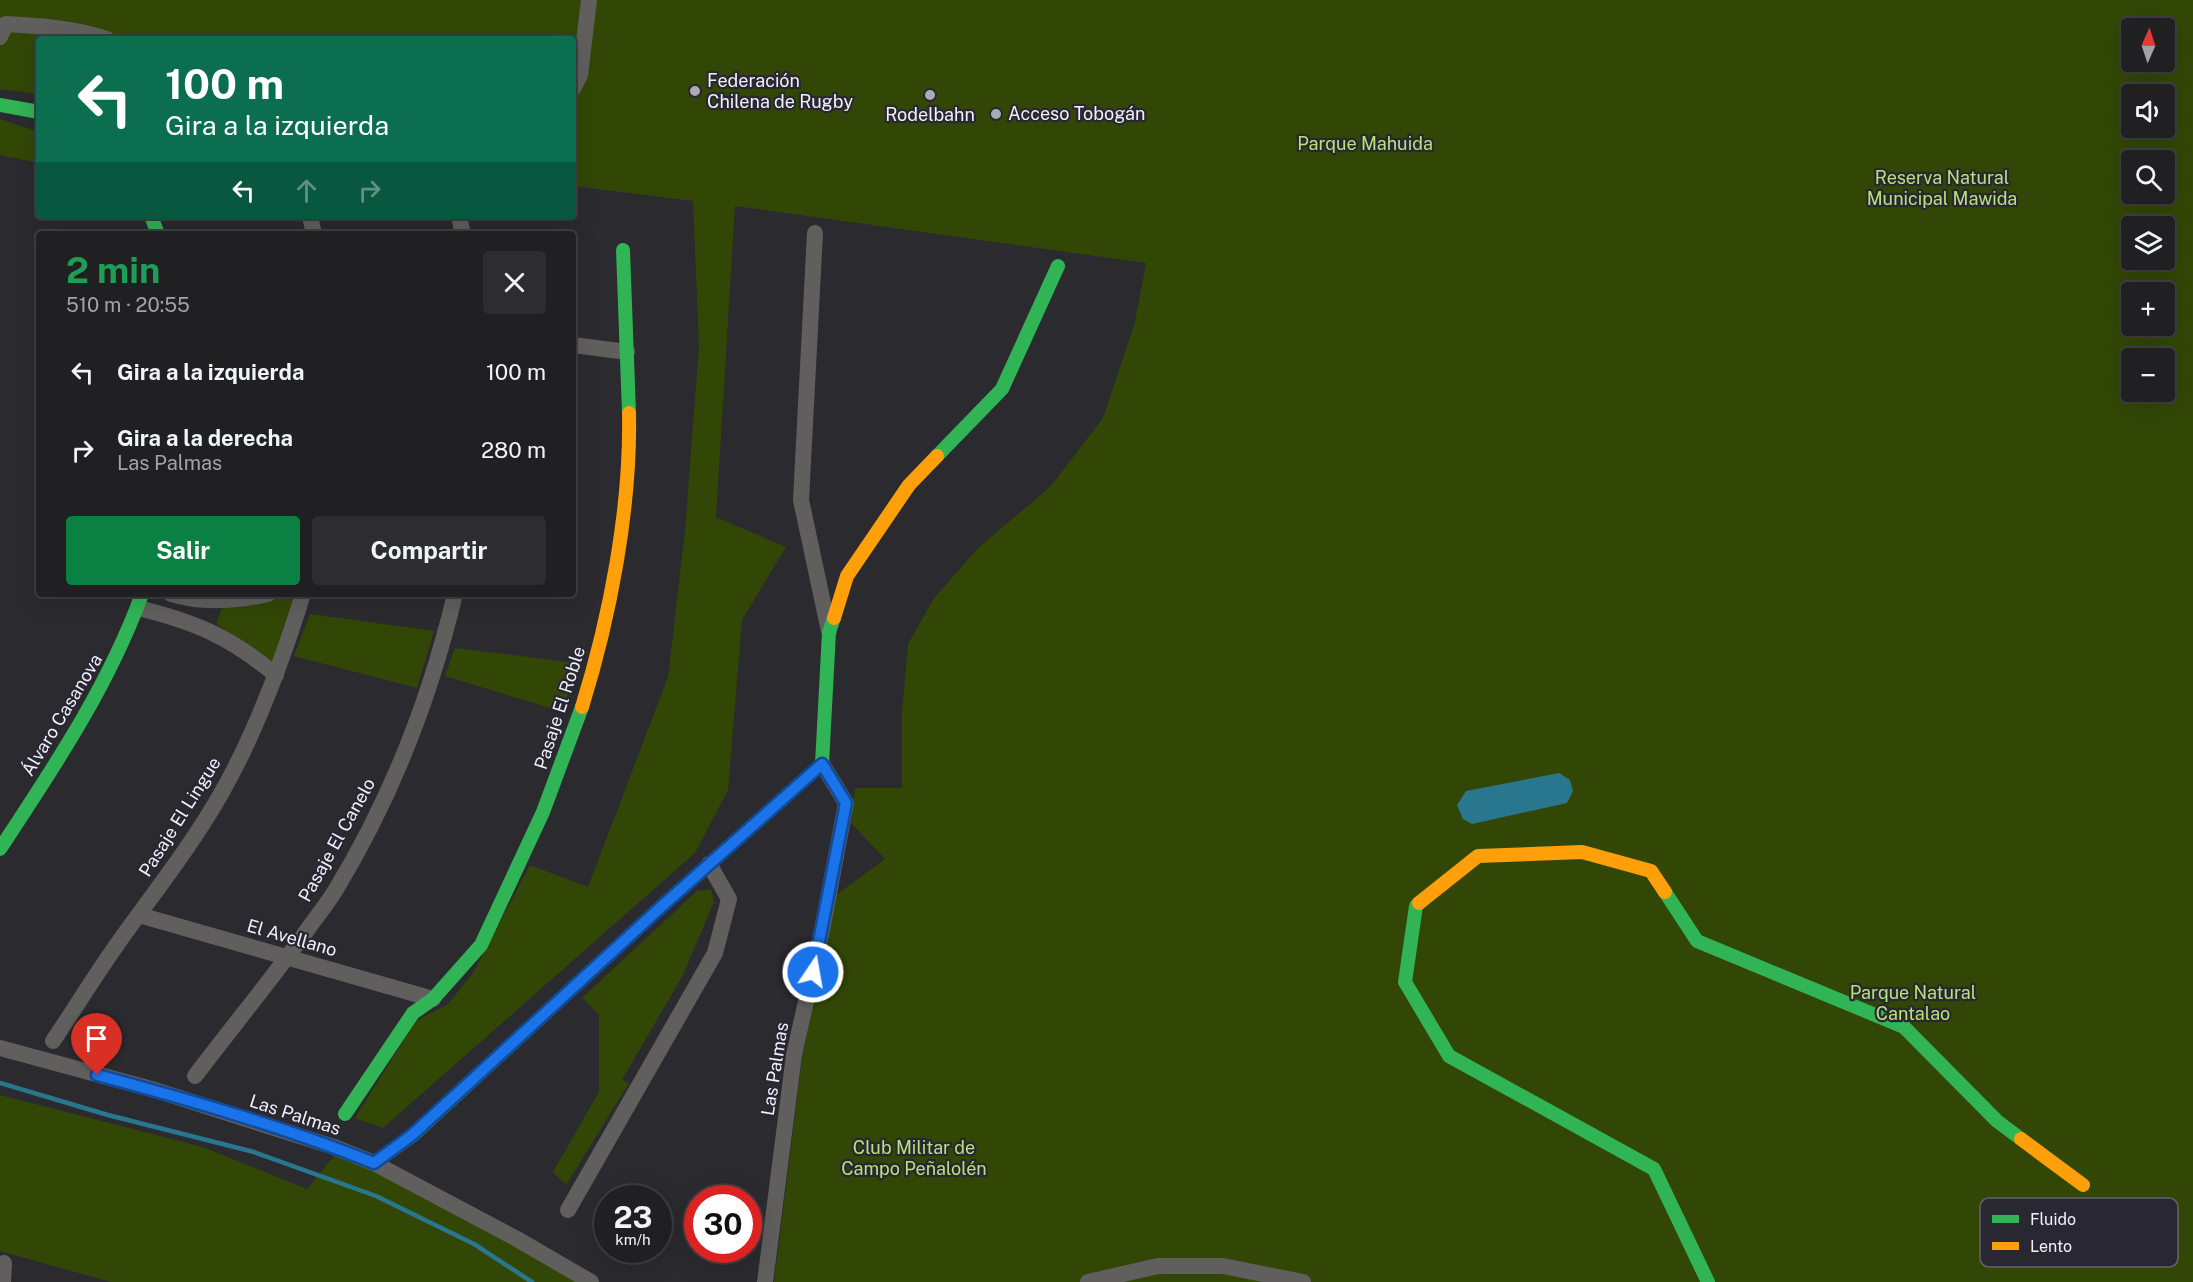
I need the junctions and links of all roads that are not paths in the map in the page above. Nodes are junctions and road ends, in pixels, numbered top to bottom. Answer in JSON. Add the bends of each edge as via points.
{"nodes":[{"id":1,"x":589,"y":0,"type":"edge"},
{"id":2,"x":98,"y":36,"type":"edge"},
{"id":3,"x":0,"y":37,"type":"edge"},
{"id":4,"x":576,"y":83,"type":"edge"},
{"id":5,"x":0,"y":105,"type":"edge"},
{"id":6,"x":36,"y":111,"type":"edge"},
{"id":7,"x":815,"y":233,"type":"dead end"},
{"id":8,"x":623,"y":250,"type":"dead end"},
{"id":9,"x":1059,"y":266,"type":"dead end"},
{"id":10,"x":576,"y":345,"type":"edge"},
{"id":11,"x":627,"y":352,"type":"junction"},
{"id":12,"x":190,"y":597,"type":"edge"},
{"id":13,"x":252,"y":597,"type":"edge"},
{"id":14,"x":302,"y":597,"type":"edge"},
{"id":15,"x":454,"y":597,"type":"edge"},
{"id":16,"x":140,"y":601,"type":"edge"},
{"id":17,"x":829,"y":632,"type":"junction"},
{"id":18,"x":276,"y":675,"type":"junction"},
{"id":19,"x":822,"y":764,"type":"junction"},
{"id":20,"x":0,"y":849,"type":"edge"},
{"id":21,"x":709,"y":864,"type":"junction"},
{"id":22,"x":139,"y":915,"type":"junction"},
{"id":23,"x":287,"y":957,"type":"junction"},
{"id":24,"x":433,"y":999,"type":"junction"},
{"id":25,"x":53,"y":1041,"type":"dead end"},
{"id":26,"x":0,"y":1048,"type":"edge"},
{"id":27,"x":195,"y":1076,"type":"dead end"},
{"id":28,"x":345,"y":1114,"type":"dead end"},
{"id":29,"x":374,"y":1163,"type":"junction"},
{"id":30,"x":2083,"y":1185,"type":"dead end"},
{"id":31,"x":568,"y":1210,"type":"dead end"},
{"id":32,"x":4,"y":1263,"type":"dead end"},
{"id":33,"x":3,"y":1282,"type":"edge"},
{"id":34,"x":591,"y":1282,"type":"edge"},
{"id":35,"x":765,"y":1282,"type":"edge"},
{"id":36,"x":1088,"y":1282,"type":"edge"},
{"id":37,"x":1303,"y":1282,"type":"edge"},
{"id":38,"x":1708,"y":1282,"type":"edge"}],
"edges":[{"from":1,"to":4,"type":"street"},
{"from":2,"to":3,"type":"street","via":[[61,27],[6,24]]},
{"from":5,"to":6,"type":"street"},
{"from":7,"to":17,"type":"street","via":[[801,500]]},
{"from":8,"to":11,"type":"street","name":"Pasaje El Roble"},
{"from":9,"to":17,"type":"street","via":[[1002,389],[909,485],[847,576]]},
{"from":10,"to":11,"type":"street"},
{"from":11,"to":24,"type":"street","name":"Pasaje El Roble","via":[[630,448],[622,530],[608,611],[587,691],[560,772],[481,945]]},
{"from":12,"to":13,"type":"street","via":[[216,601]]},
{"from":14,"to":18,"type":"street","name":"Pasaje El Lingue"},
{"from":15,"to":23,"type":"street","name":"Pasaje El Canelo","via":[[424,703],[392,781],[355,857]]},
{"from":16,"to":18,"type":"street","via":[[228,639]]},
{"from":16,"to":20,"type":"street","name":"Álvaro Casanova","via":[[99,693]]},
{"from":17,"to":19,"type":"street"},
{"from":18,"to":22,"type":"street","name":"Pasaje El Lingue","via":[[223,792],[182,858]]},
{"from":19,"to":21,"type":"street"},
{"from":19,"to":35,"type":"street","name":"Las Palmas","via":[[846,803],[794,1055]]},
{"from":21,"to":29,"type":"street","via":[[412,1135]]},
{"from":21,"to":31,"type":"street","via":[[729,899],[716,953]]},
{"from":22,"to":23,"type":"street","name":"El Avellano"},
{"from":22,"to":25,"type":"street","name":"Pasaje El Lingue"},
{"from":23,"to":24,"type":"street","name":"El Avellano"},
{"from":23,"to":27,"type":"street","name":"Pasaje El Canelo"},
{"from":24,"to":28,"type":"street","name":"Pasaje El Roble","via":[[413,1013]]},
{"from":26,"to":29,"type":"street","name":"Las Palmas","via":[[166,1094]]},
{"from":29,"to":34,"type":"street","name":"Las Palmas"},
{"from":30,"to":38,"type":"street","via":[[1997,1121],[1904,1027],[1697,941],[1651,871],[1582,852],[1478,856],[1416,906],[1405,982],[1449,1056],[1654,1169]]},
{"from":32,"to":33,"type":"street"},
{"from":36,"to":37,"type":"street","via":[[1158,1266],[1223,1266]]}]}
